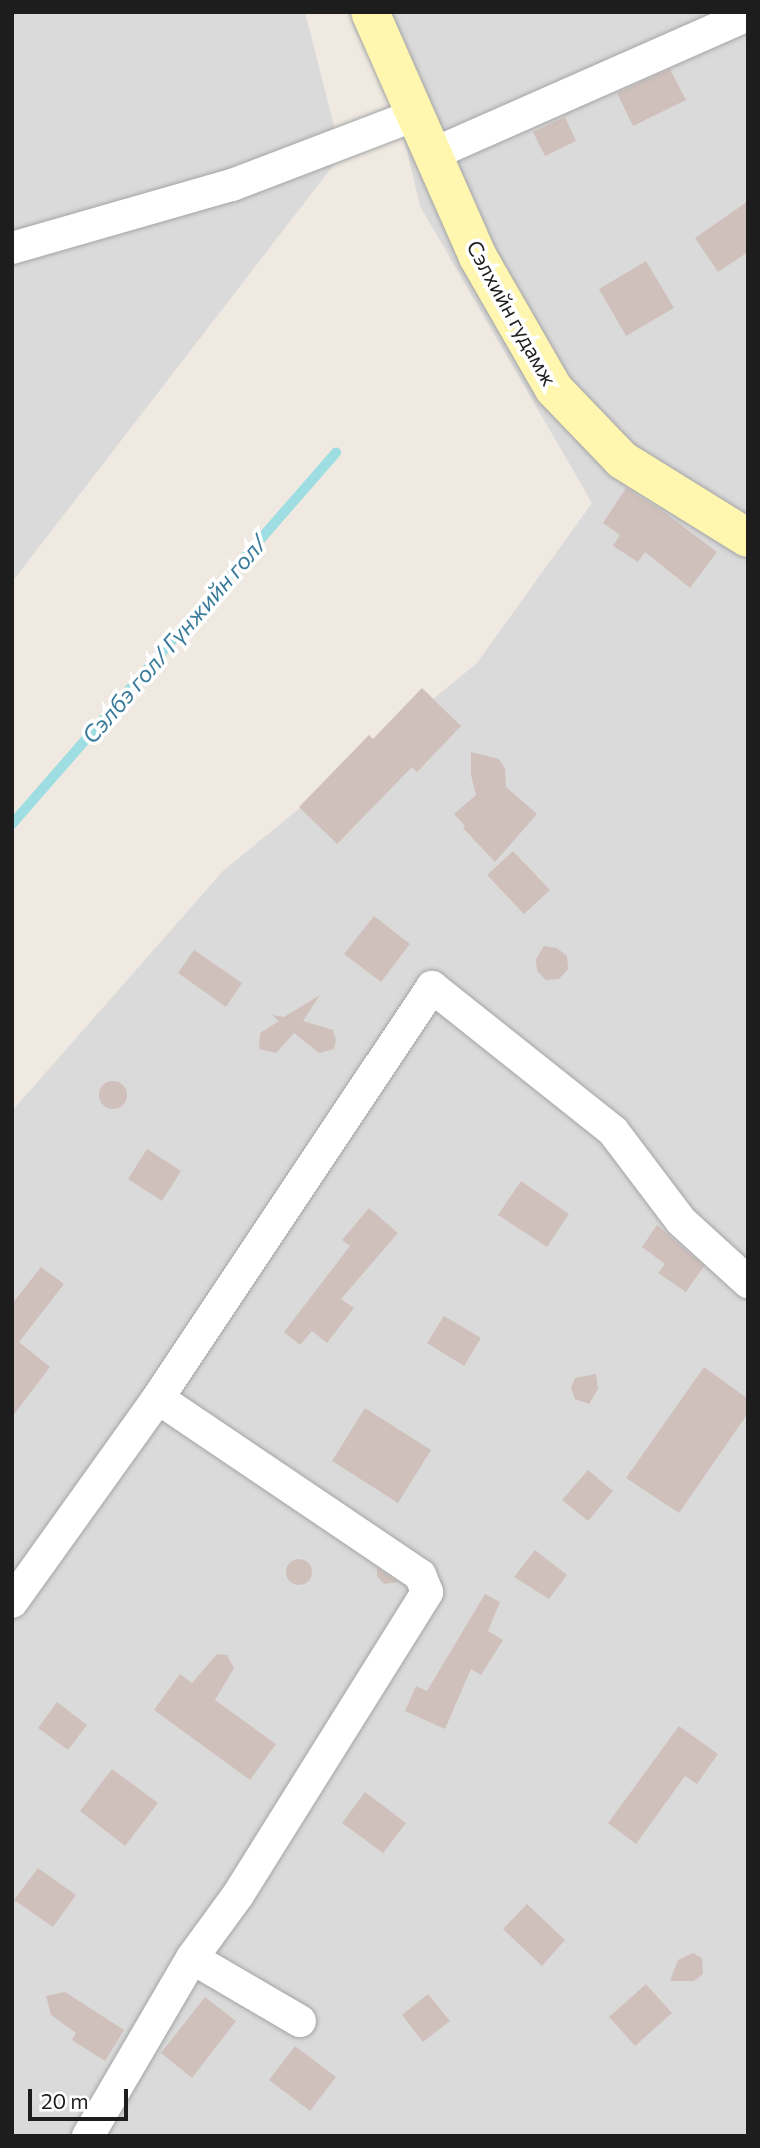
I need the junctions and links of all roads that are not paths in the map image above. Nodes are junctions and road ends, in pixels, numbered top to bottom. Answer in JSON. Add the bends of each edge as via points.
{"nodes":[{"id":1,"x":370,"y":12,"type":"edge"},
{"id":2,"x":748,"y":15,"type":"edge"},
{"id":3,"x":415,"y":115,"type":"junction"},
{"id":4,"x":433,"y":153,"type":"junction"},
{"id":5,"x":12,"y":248,"type":"edge"},
{"id":6,"x":748,"y":538,"type":"edge"},
{"id":7,"x":748,"y":1282,"type":"edge"},
{"id":8,"x":158,"y":1398,"type":"junction"},
{"id":9,"x":12,"y":1602,"type":"edge"},
{"id":10,"x":192,"y":1958,"type":"junction"},
{"id":11,"x":300,"y":2021,"type":"dead end"},
{"id":12,"x":88,"y":2136,"type":"edge"}],
"edges":[{"from":1,"to":3,"type":"main road","name":"Сэлхийн гудамж"},
{"from":2,"to":4,"type":"street"},
{"from":3,"to":4,"type":"main road","name":"Сэлхийн гудамж"},
{"from":3,"to":5,"type":"street","via":[[232,185]]},
{"from":4,"to":6,"type":"main road","name":"Сэлхийн гудамж","via":[[478,257],[554,389],[622,460]]},
{"from":7,"to":8,"type":"street","via":[[681,1221],[613,1131],[432,987]]},
{"from":8,"to":9,"type":"street"},
{"from":8,"to":10,"type":"street","via":[[420,1575],[427,1592],[238,1895]]},
{"from":10,"to":11,"type":"street"},
{"from":10,"to":12,"type":"street"}]}
